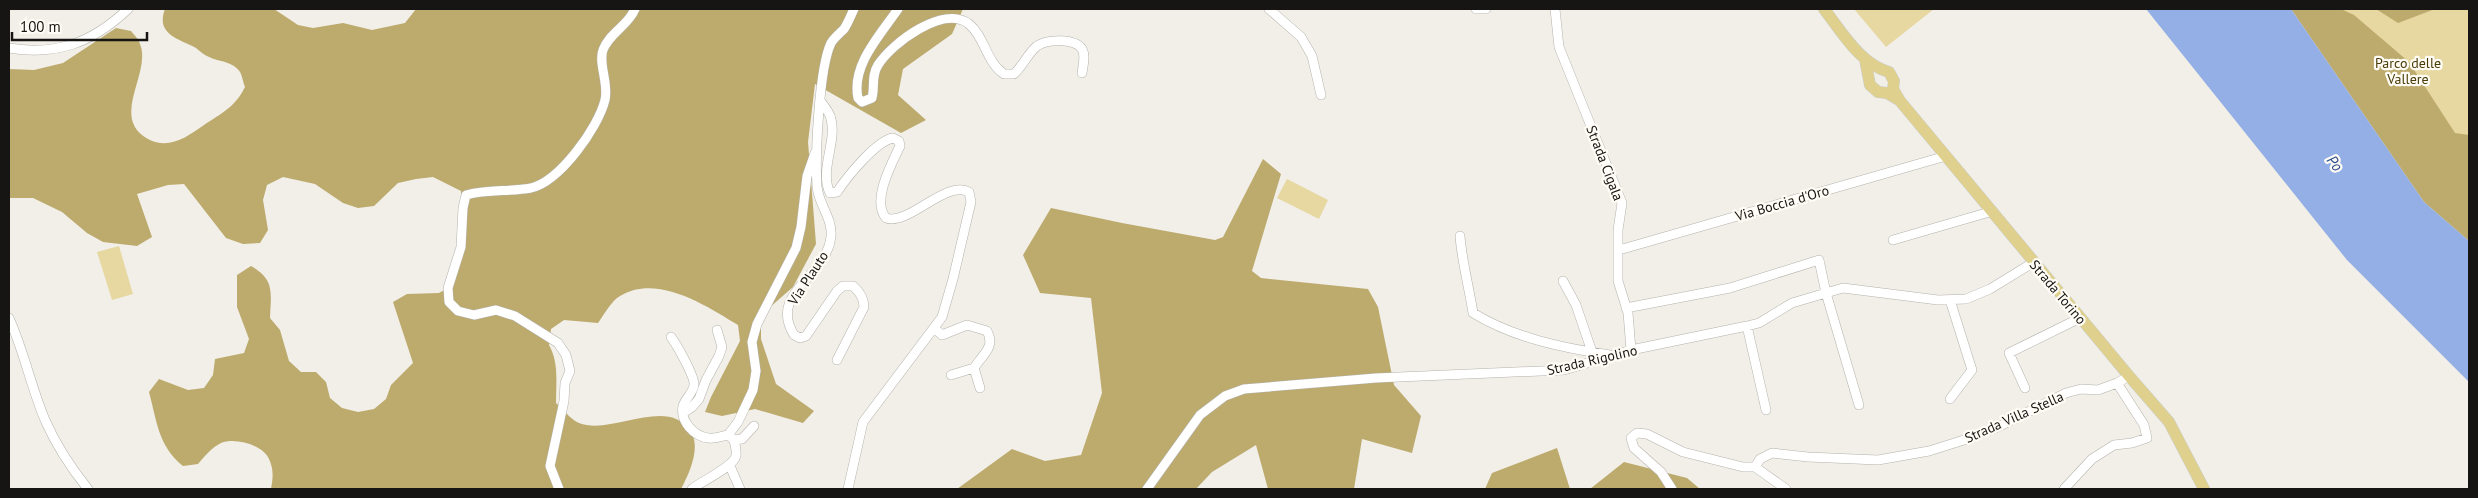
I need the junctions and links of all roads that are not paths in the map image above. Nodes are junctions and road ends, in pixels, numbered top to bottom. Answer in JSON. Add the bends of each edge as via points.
{"nodes":[{"id":1,"x":128,"y":9,"type":"edge"},
{"id":2,"x":635,"y":9,"type":"edge"},
{"id":3,"x":854,"y":9,"type":"edge"},
{"id":4,"x":898,"y":9,"type":"edge"},
{"id":5,"x":1269,"y":9,"type":"edge"},
{"id":6,"x":1476,"y":9,"type":"edge"},
{"id":7,"x":1486,"y":9,"type":"edge"},
{"id":8,"x":1555,"y":9,"type":"edge"},
{"id":9,"x":1824,"y":9,"type":"edge"},
{"id":10,"x":9,"y":48,"type":"edge"},
{"id":11,"x":1865,"y":59,"type":"junction"},
{"id":12,"x":1082,"y":73,"type":"dead end"},
{"id":13,"x":1321,"y":95,"type":"dead end"},
{"id":14,"x":1900,"y":101,"type":"junction"},
{"id":15,"x":821,"y":102,"type":"junction"},
{"id":16,"x":819,"y":144,"type":"junction"},
{"id":17,"x":1946,"y":156,"type":"junction"},
{"id":18,"x":1993,"y":211,"type":"junction"},
{"id":19,"x":1460,"y":236,"type":"dead end"},
{"id":20,"x":1893,"y":240,"type":"dead end"},
{"id":21,"x":1619,"y":250,"type":"junction"},
{"id":22,"x":2034,"y":262,"type":"junction"},
{"id":23,"x":1563,"y":280,"type":"dead end"},
{"id":24,"x":1826,"y":293,"type":"junction"},
{"id":25,"x":1950,"y":300,"type":"junction"},
{"id":26,"x":1626,"y":308,"type":"junction"},
{"id":27,"x":9,"y":318,"type":"edge"},
{"id":28,"x":2080,"y":318,"type":"junction"},
{"id":29,"x":1747,"y":326,"type":"junction"},
{"id":30,"x":934,"y":328,"type":"junction"},
{"id":31,"x":717,"y":330,"type":"dead end"},
{"id":32,"x":671,"y":337,"type":"dead end"},
{"id":33,"x":1631,"y":350,"type":"junction"},
{"id":34,"x":1592,"y":352,"type":"junction"},
{"id":35,"x":1614,"y":356,"type":"junction"},
{"id":36,"x":837,"y":360,"type":"dead end"},
{"id":37,"x":974,"y":368,"type":"junction"},
{"id":38,"x":952,"y":375,"type":"dead end"},
{"id":39,"x":2128,"y":376,"type":"junction"},
{"id":40,"x":2117,"y":383,"type":"junction"},
{"id":41,"x":980,"y":388,"type":"dead end"},
{"id":42,"x":2025,"y":388,"type":"dead end"},
{"id":43,"x":1950,"y":399,"type":"dead end"},
{"id":44,"x":1858,"y":405,"type":"dead end"},
{"id":45,"x":1766,"y":410,"type":"dead end"},
{"id":46,"x":683,"y":413,"type":"junction"},
{"id":47,"x":754,"y":426,"type":"dead end"},
{"id":48,"x":731,"y":438,"type":"junction"},
{"id":49,"x":730,"y":466,"type":"junction"},
{"id":50,"x":1755,"y":468,"type":"junction"},
{"id":51,"x":88,"y":489,"type":"edge"},
{"id":52,"x":559,"y":489,"type":"edge"},
{"id":53,"x":692,"y":489,"type":"edge"},
{"id":54,"x":740,"y":489,"type":"edge"},
{"id":55,"x":848,"y":489,"type":"edge"},
{"id":56,"x":1146,"y":489,"type":"edge"},
{"id":57,"x":1672,"y":489,"type":"edge"},
{"id":58,"x":1786,"y":489,"type":"edge"},
{"id":59,"x":2064,"y":489,"type":"edge"},
{"id":60,"x":2204,"y":489,"type":"edge"}],
"edges":[{"from":1,"to":10,"type":"street","via":[[87,40],[57,49]]},
{"from":2,"to":52,"type":"street","via":[[631,20],[612,36],[602,51],[605,100],[595,127],[567,161],[547,182],[532,187],[466,195],[462,208],[461,247],[448,288],[449,302],[458,311],[474,315],[496,310],[515,316],[558,343],[566,355],[570,371],[550,466]]},
{"from":3,"to":15,"type":"street","via":[[832,43]]},
{"from":4,"to":12,"type":"street","via":[[859,71],[856,88],[862,102],[872,98],[875,72],[895,47],[919,30],[949,18],[963,20],[970,26],[994,66],[1004,74],[1014,74],[1038,45],[1053,41],[1077,44],[1081,48],[1084,54]]},
{"from":5,"to":13,"type":"street","via":[[1301,37],[1312,56]]},
{"from":6,"to":7,"type":"street"},
{"from":8,"to":21,"type":"street","name":"Strada Cigala","via":[[1559,47],[1622,203]]},
{"from":9,"to":11,"type":"main road","name":"Strada Torino"},
{"from":11,"to":14,"type":"main road","name":"Strada Torino","via":[[1890,72],[1893,89]]},
{"from":11,"to":14,"type":"main road","name":"Strada Torino","via":[[1870,85]]},
{"from":14,"to":17,"type":"main road","name":"Strada Torino"},
{"from":15,"to":16,"type":"street"},
{"from":15,"to":30,"type":"street","via":[[832,126],[826,178],[830,193],[837,192],[876,148],[893,138],[899,141],[900,146],[887,175],[881,200],[886,218],[901,216],[955,190],[969,193],[971,206],[953,279],[942,317]]},
{"from":16,"to":36,"type":"street","name":"Via Plauto","via":[[817,188],[827,211],[831,237],[820,261],[788,303],[786,316],[794,335],[806,336],[837,291],[843,286],[853,286],[862,297],[864,307]]},
{"from":16,"to":48,"type":"street","via":[[807,176],[796,248],[757,324],[752,342],[756,371],[753,390]]},
{"from":17,"to":18,"type":"main road","name":"Strada Torino"},
{"from":17,"to":21,"type":"street","name":"Via Boccia d'Oro"},
{"from":18,"to":20,"type":"street"},
{"from":18,"to":22,"type":"main road","name":"Strada Torino"},
{"from":19,"to":34,"type":"street","via":[[1473,313],[1488,322],[1540,341]]},
{"from":21,"to":26,"type":"street","name":"Strada Cigala","via":[[1618,281]]},
{"from":22,"to":25,"type":"street","name":"Strada Rigolino","via":[[1990,289],[1966,299]]},
{"from":22,"to":28,"type":"main road","name":"Strada Torino"},
{"from":23,"to":34,"type":"street","via":[[1576,305]]},
{"from":24,"to":25,"type":"street","name":"Strada Rigolino","via":[[1843,288]]},
{"from":24,"to":26,"type":"street","via":[[1819,260],[1730,288]]},
{"from":24,"to":29,"type":"street","name":"Strada Rigolino","via":[[1792,303]]},
{"from":24,"to":44,"type":"street"},
{"from":25,"to":43,"type":"street","via":[[1972,370]]},
{"from":26,"to":33,"type":"street","name":"Strada Cigala"},
{"from":27,"to":51,"type":"street","via":[[45,419],[58,446]]},
{"from":28,"to":39,"type":"main road","name":"Strada Torino"},
{"from":28,"to":42,"type":"street","via":[[2009,353]]},
{"from":29,"to":33,"type":"street","name":"Strada Rigolino"},
{"from":29,"to":45,"type":"street"},
{"from":30,"to":37,"type":"street","via":[[942,335],[967,325],[987,331],[989,348]]},
{"from":30,"to":55,"type":"street","via":[[863,422]]},
{"from":31,"to":46,"type":"street","via":[[722,347],[719,356],[698,399]]},
{"from":32,"to":46,"type":"street","via":[[694,386]]},
{"from":33,"to":35,"type":"street","name":"Strada Rigolino"},
{"from":34,"to":35,"type":"street"},
{"from":35,"to":56,"type":"street","name":"Strada Rigolino","via":[[1564,370],[1443,374],[1244,389],[1225,396],[1200,415]]},
{"from":37,"to":38,"type":"street"},
{"from":37,"to":41,"type":"street"},
{"from":39,"to":40,"type":"street","name":"Strada Villa Stella"},
{"from":39,"to":60,"type":"main road","name":"Strada Torino","via":[[2172,426]]},
{"from":40,"to":50,"type":"street","name":"Strada Villa Stella","via":[[2098,390],[2066,392],[2000,426],[1904,457],[1878,460],[1772,452],[1760,459]]},
{"from":40,"to":59,"type":"street","via":[[2144,425],[2147,438],[2114,445],[2092,459]]},
{"from":46,"to":48,"type":"street","via":[[685,422],[695,433],[709,438]]},
{"from":47,"to":48,"type":"street","via":[[742,439]]},
{"from":48,"to":49,"type":"street","via":[[736,457]]},
{"from":49,"to":53,"type":"street"},
{"from":49,"to":54,"type":"street"},
{"from":50,"to":57,"type":"street","via":[[1743,468],[1683,452],[1647,434],[1636,433],[1631,438],[1634,448],[1661,472]]},
{"from":50,"to":58,"type":"street"}]}
